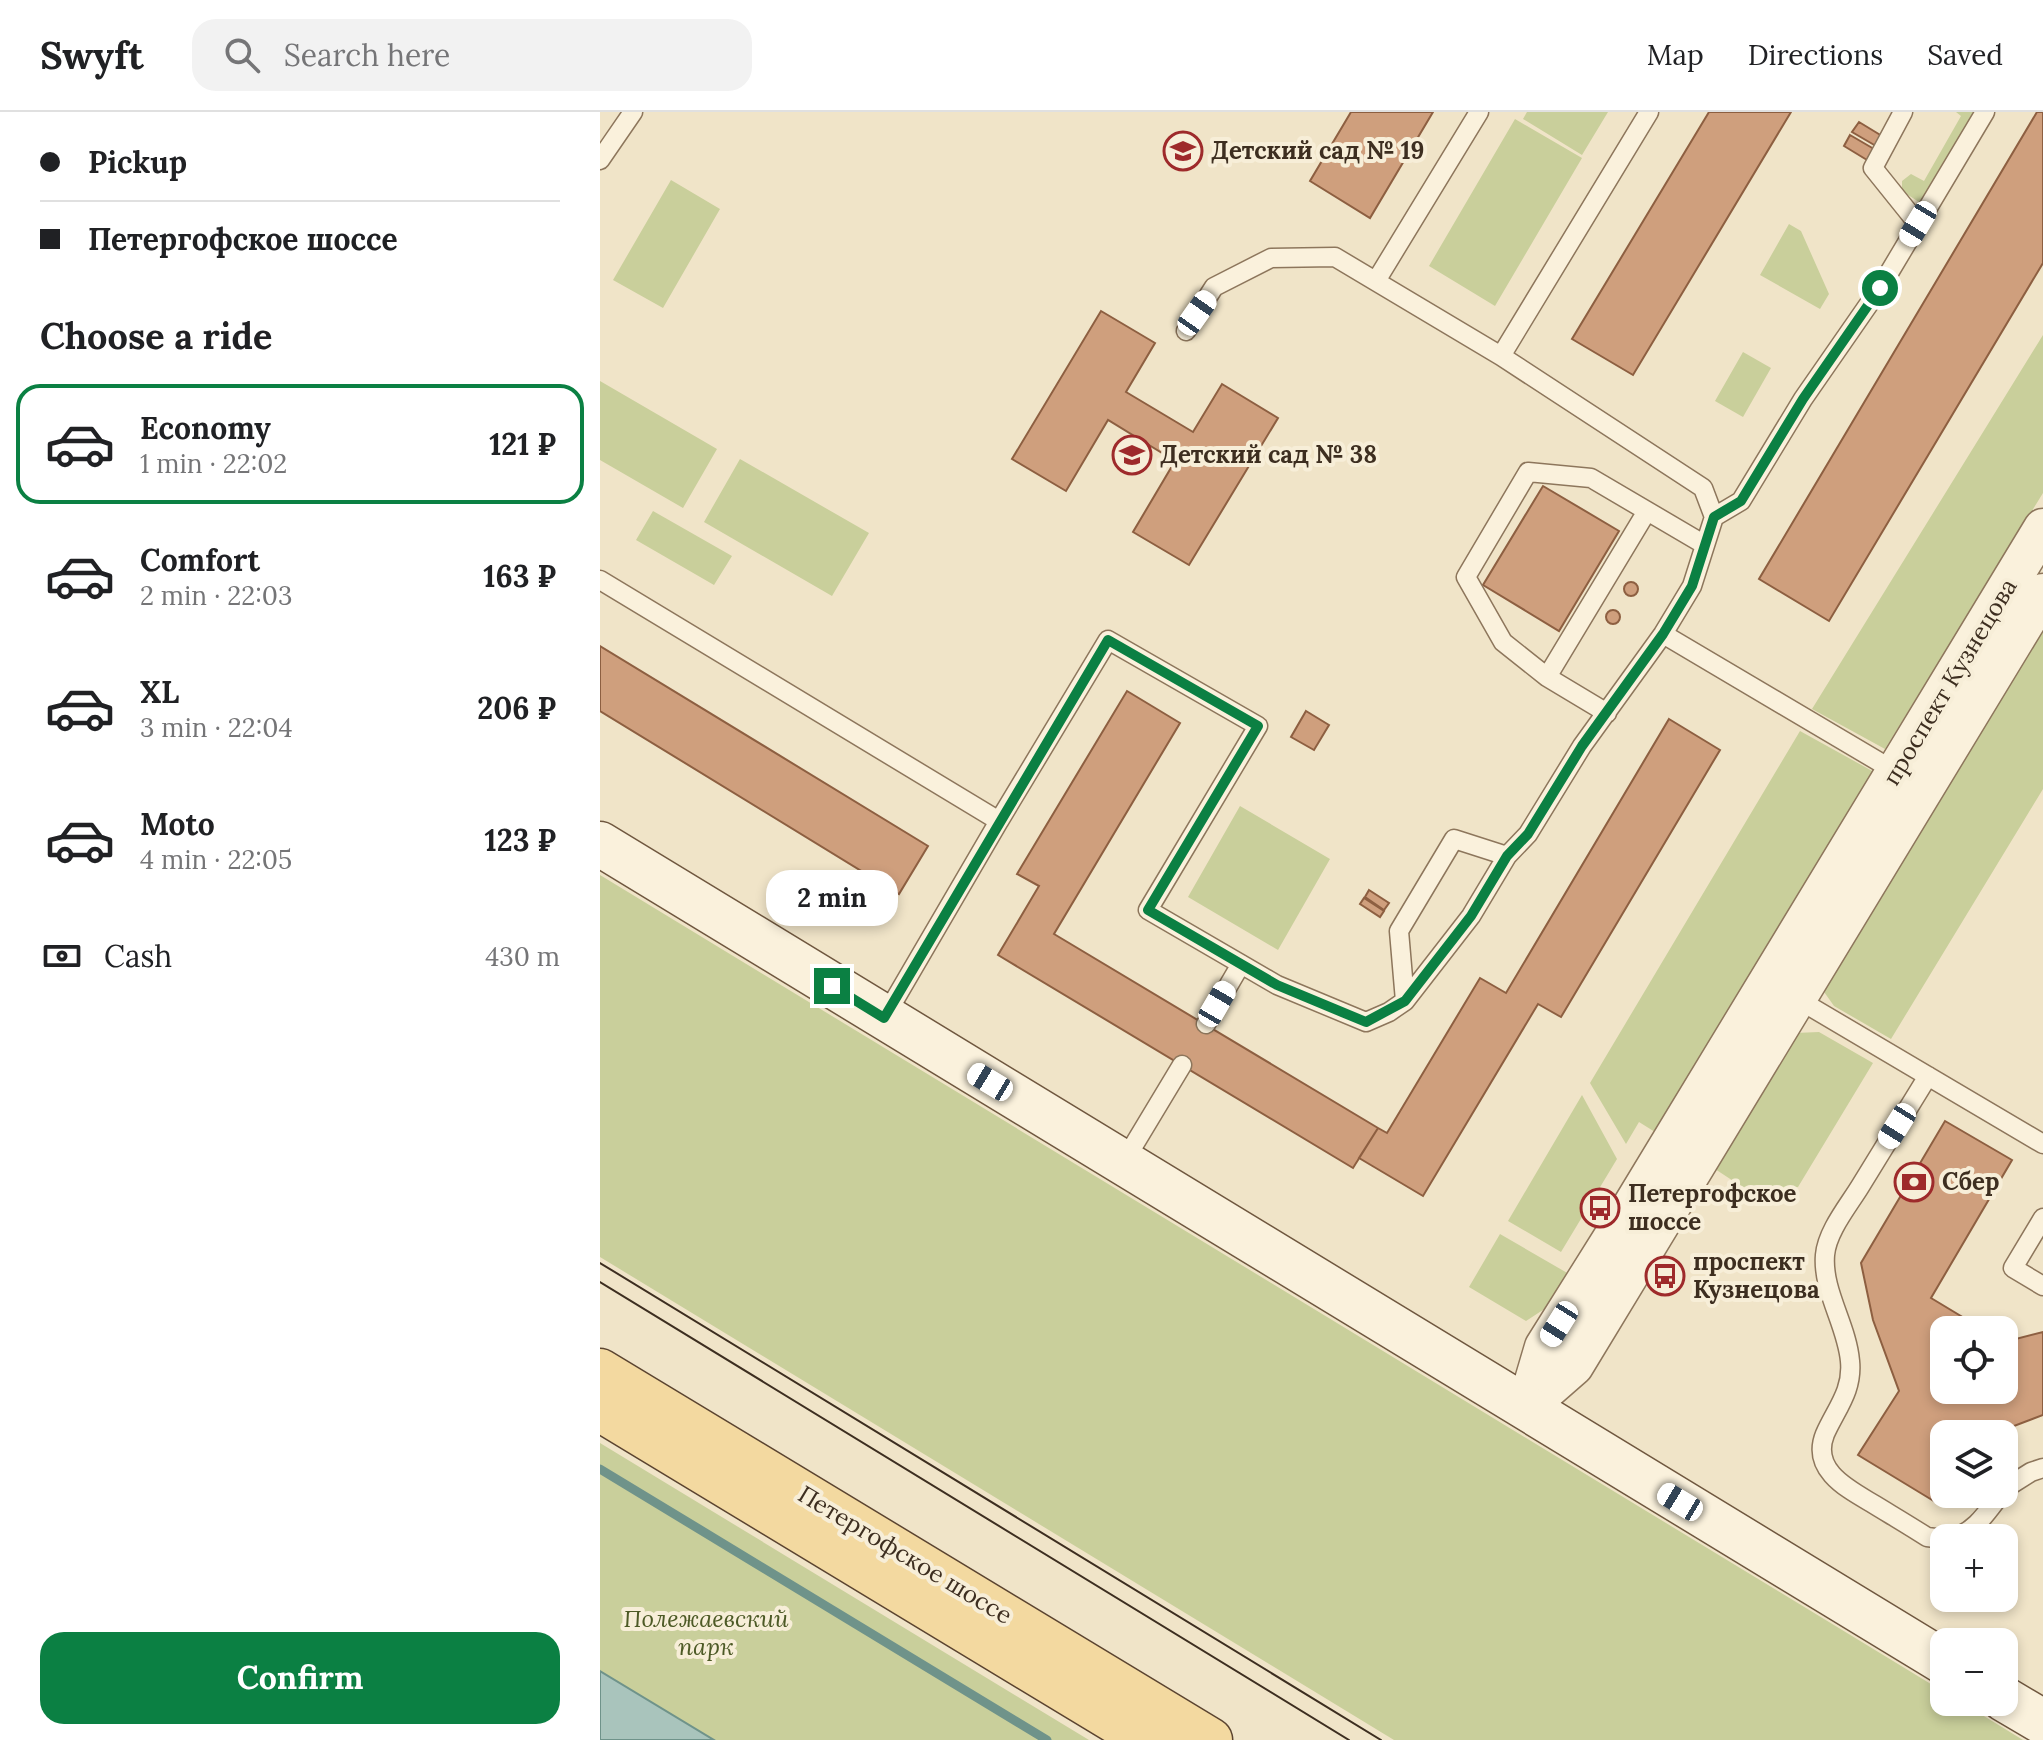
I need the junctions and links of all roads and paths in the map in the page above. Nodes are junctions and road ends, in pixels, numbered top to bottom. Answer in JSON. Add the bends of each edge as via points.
{"nodes":[{"id":1,"x":633,"y":112,"type":"edge"},
{"id":2,"x":1479,"y":112,"type":"edge"},
{"id":3,"x":1649,"y":112,"type":"edge"},
{"id":4,"x":1903,"y":112,"type":"edge"},
{"id":5,"x":1985,"y":112,"type":"edge"},
{"id":6,"x":600,"y":160,"type":"edge"},
{"id":7,"x":1918,"y":224,"type":"junction"},
{"id":8,"x":1376,"y":281,"type":"junction"},
{"id":9,"x":1186,"y":331,"type":"dead end"},
{"id":10,"x":1501,"y":356,"type":"junction"},
{"id":11,"x":1647,"y":511,"type":"junction"},
{"id":12,"x":1714,"y":517,"type":"junction"},
{"id":13,"x":2043,"y":528,"type":"edge"},
{"id":14,"x":1705,"y":545,"type":"junction"},
{"id":15,"x":600,"y":580,"type":"edge"},
{"id":16,"x":2043,"y":593,"type":"edge"},
{"id":17,"x":1663,"y":634,"type":"junction"},
{"id":18,"x":1547,"y":677,"type":"junction"},
{"id":19,"x":1607,"y":713,"type":"junction"},
{"id":20,"x":1910,"y":780,"type":"junction"},
{"id":21,"x":999,"y":821,"type":"junction"},
{"id":22,"x":600,"y":844,"type":"edge"},
{"id":23,"x":1507,"y":856,"type":"junction"},
{"id":24,"x":1241,"y":964,"type":"junction"},
{"id":25,"x":1782,"y":990,"type":"junction"},
{"id":26,"x":1405,"y":1001,"type":"junction"},
{"id":27,"x":884,"y":1018,"type":"junction"},
{"id":28,"x":1206,"y":1024,"type":"dead end"},
{"id":29,"x":1182,"y":1065,"type":"dead end"},
{"id":30,"x":1928,"y":1076,"type":"junction"},
{"id":31,"x":2043,"y":1144,"type":"edge"},
{"id":32,"x":1123,"y":1163,"type":"junction"},
{"id":33,"x":2043,"y":1218,"type":"edge"},
{"id":34,"x":2043,"y":1286,"type":"edge"},
{"id":35,"x":600,"y":1371,"type":"edge"},
{"id":36,"x":1526,"y":1408,"type":"junction"},
{"id":37,"x":600,"y":1409,"type":"edge"},
{"id":38,"x":2043,"y":1468,"type":"edge"},
{"id":39,"x":2018,"y":1481,"type":"edge"},
{"id":40,"x":1930,"y":1537,"type":"edge"},
{"id":41,"x":1930,"y":1653,"type":"edge"},
{"id":42,"x":2018,"y":1707,"type":"edge"},
{"id":43,"x":2043,"y":1722,"type":"edge"},
{"id":44,"x":1147,"y":1740,"type":"edge"},
{"id":45,"x":1210,"y":1740,"type":"edge"}],
"edges":[{"from":1,"to":6,"type":"lane"},
{"from":2,"to":8,"type":"lane"},
{"from":3,"to":10,"type":"lane"},
{"from":4,"to":7,"type":"lane","via":[[1873,168]]},
{"from":5,"to":7,"type":"lane"},
{"from":7,"to":12,"type":"lane","via":[[1741,501]]},
{"from":8,"to":9,"type":"lane","via":[[1335,257],[1271,258],[1214,287]]},
{"from":8,"to":10,"type":"lane"},
{"from":10,"to":12,"type":"lane","via":[[1703,488]]},
{"from":11,"to":14,"type":"lane"},
{"from":11,"to":18,"type":"lane"},
{"from":11,"to":18,"type":"lane","via":[[1591,478],[1528,472],[1466,577],[1503,642]]},
{"from":12,"to":14,"type":"lane"},
{"from":13,"to":20,"type":"street","name":"проспект Кузнецова"},
{"from":14,"to":17,"type":"lane","via":[[1692,586]]},
{"from":15,"to":21,"type":"lane"},
{"from":16,"to":20,"type":"street","name":"проспект Кузнецова"},
{"from":17,"to":19,"type":"lane"},
{"from":17,"to":20,"type":"lane"},
{"from":18,"to":19,"type":"lane"},
{"from":19,"to":23,"type":"lane","via":[[1528,834]]},
{"from":20,"to":25,"type":"street","name":"проспект Кузнецова"},
{"from":21,"to":24,"type":"lane","via":[[1108,640],[1258,726],[1148,910]]},
{"from":21,"to":27,"type":"lane"},
{"from":22,"to":27,"type":"street"},
{"from":23,"to":26,"type":"lane","via":[[1471,916]]},
{"from":23,"to":26,"type":"lane","via":[[1454,839],[1399,931]]},
{"from":24,"to":26,"type":"lane","via":[[1366,1022]]},
{"from":24,"to":28,"type":"lane"},
{"from":25,"to":30,"type":"lane"},
{"from":25,"to":36,"type":"street","name":"проспект Кузнецова","via":[[1544,1347]]},
{"from":27,"to":32,"type":"street"},
{"from":29,"to":32,"type":"lane"},
{"from":30,"to":31,"type":"lane"},
{"from":30,"to":40,"type":"lane","via":[[1836,1226],[1825,1253],[1827,1279],[1847,1341],[1850,1382],[1821,1453],[1839,1483]]},
{"from":32,"to":36,"type":"street"},
{"from":33,"to":34,"type":"lane","via":[[2013,1268]]},
{"from":35,"to":45,"type":"main road","name":"Петергофское шоссе"},
{"from":36,"to":41,"type":"street"},
{"from":37,"to":44,"type":"main road","name":"Петергофское шоссе"},
{"from":38,"to":39,"type":"lane"},
{"from":42,"to":43,"type":"street"}]}
